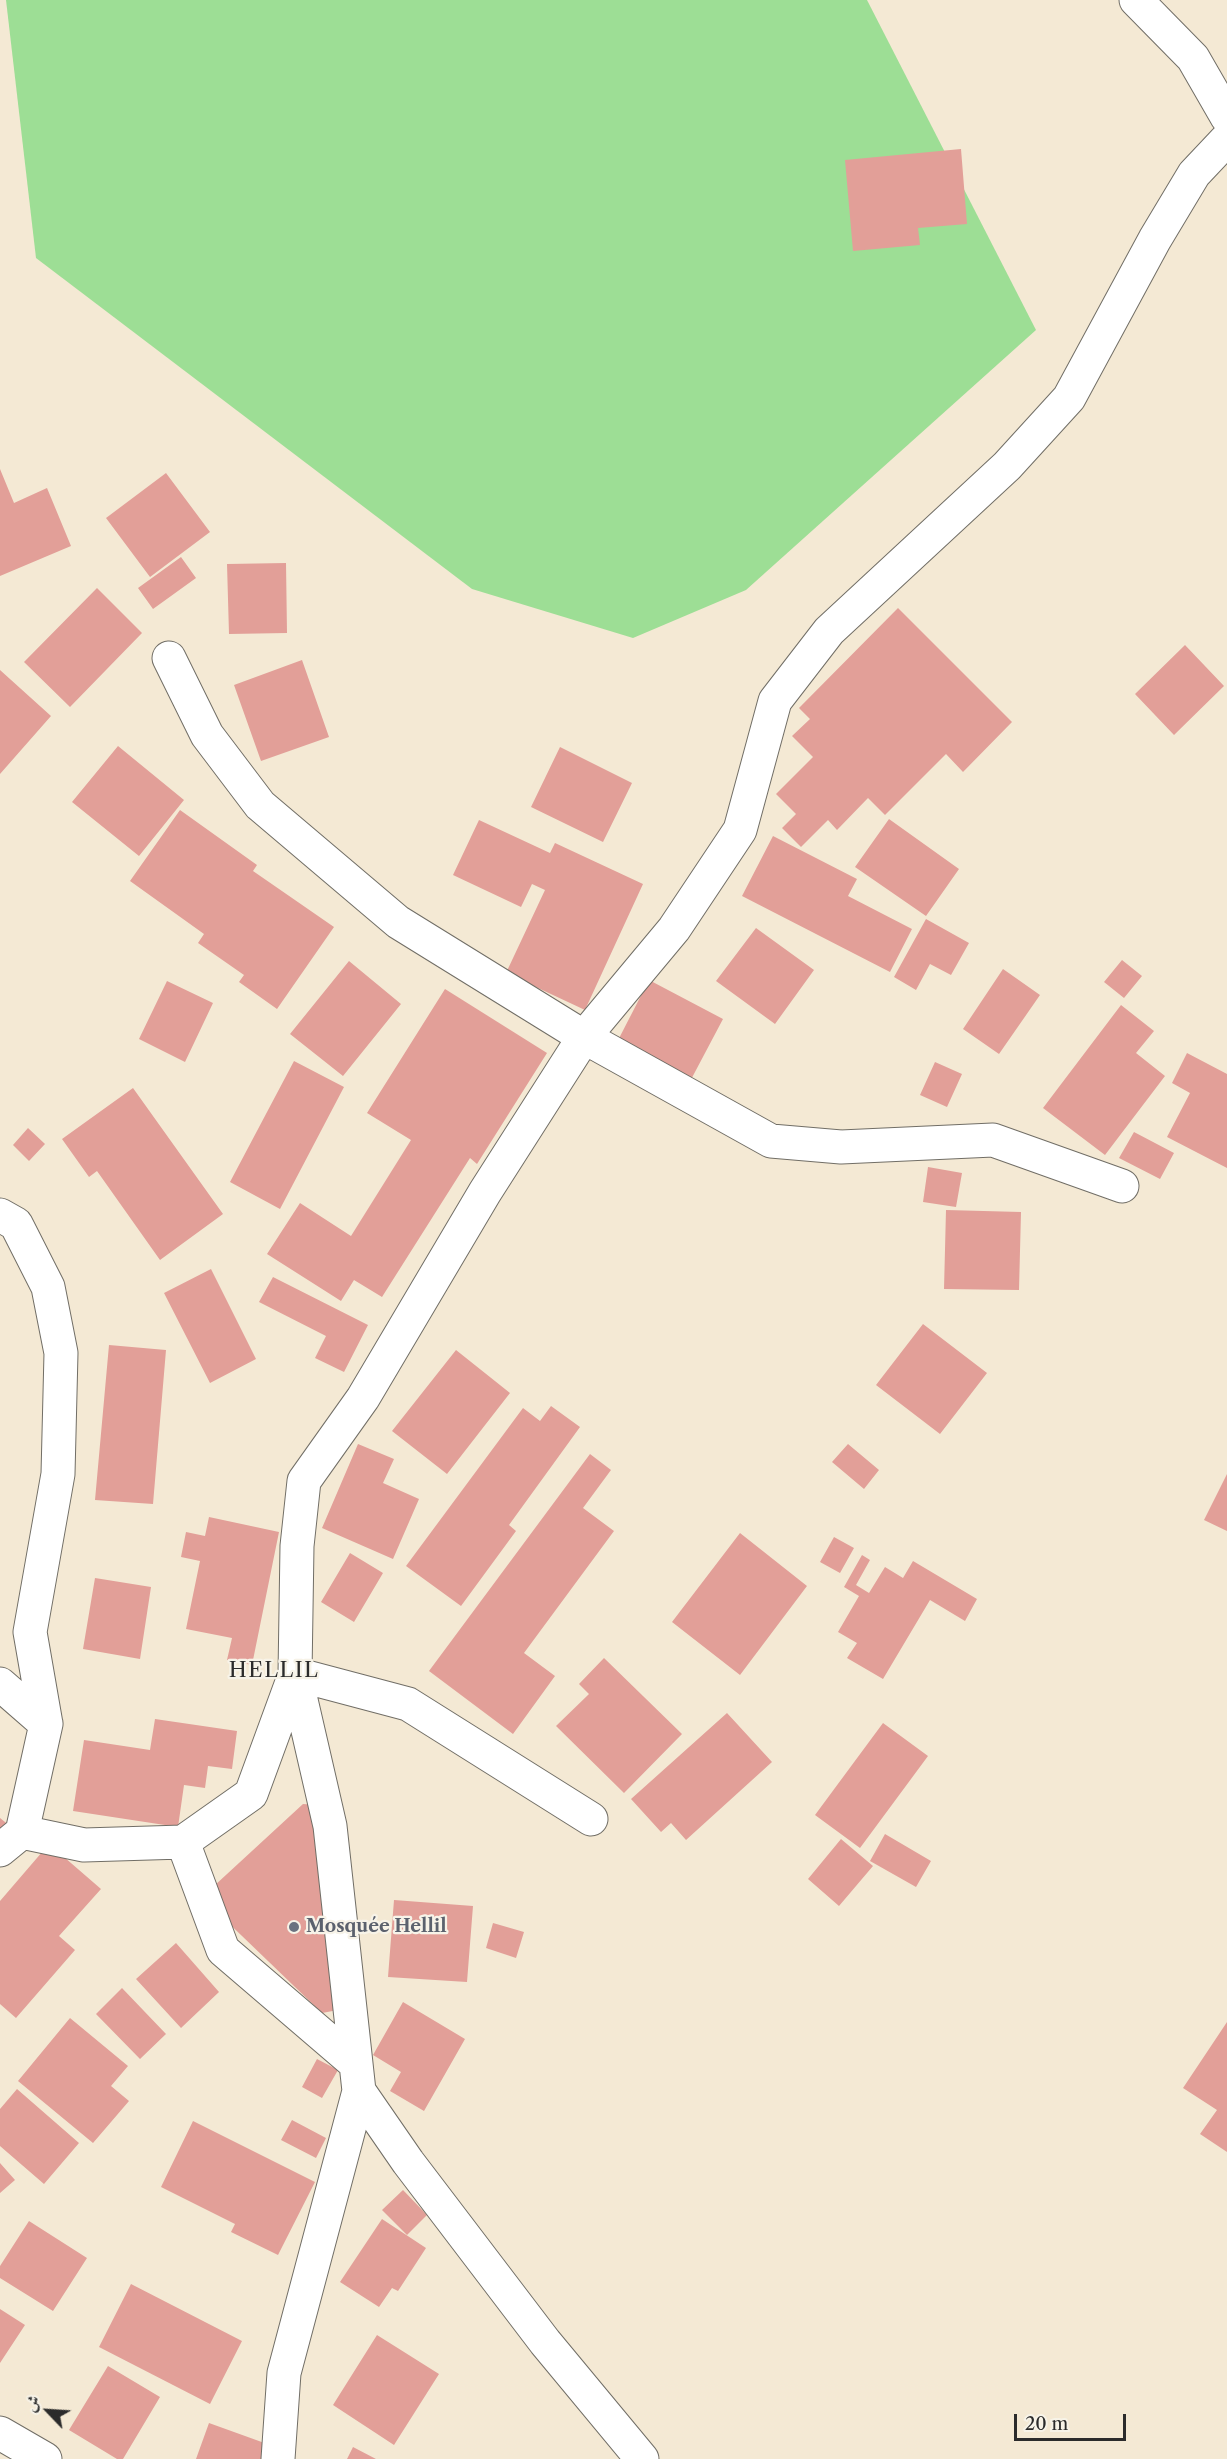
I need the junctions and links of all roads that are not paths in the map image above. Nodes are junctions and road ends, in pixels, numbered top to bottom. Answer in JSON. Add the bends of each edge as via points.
{"nodes":[{"id":1,"x":1136,"y":0,"type":"edge"},
{"id":2,"x":1227,"y":117,"type":"edge"},
{"id":3,"x":1227,"y":139,"type":"edge"},
{"id":4,"x":169,"y":658,"type":"dead end"},
{"id":5,"x":584,"y":1038,"type":"junction"},
{"id":6,"x":1122,"y":1186,"type":"dead end"},
{"id":7,"x":0,"y":1215,"type":"edge"},
{"id":8,"x":295,"y":1674,"type":"junction"},
{"id":9,"x":0,"y":1684,"type":"edge"},
{"id":10,"x":46,"y":1724,"type":"junction"},
{"id":11,"x":591,"y":1819,"type":"dead end"},
{"id":12,"x":11,"y":1841,"type":"edge"},
{"id":13,"x":183,"y":1842,"type":"junction"},
{"id":14,"x":358,"y":2077,"type":"junction"},
{"id":15,"x":0,"y":2433,"type":"edge"},
{"id":16,"x":45,"y":2459,"type":"edge"},
{"id":17,"x":278,"y":2459,"type":"edge"},
{"id":18,"x":642,"y":2459,"type":"edge"}],
"edges":[{"from":1,"to":2,"type":"street","via":[[1193,58]]},
{"from":3,"to":5,"type":"street","via":[[1194,174],[1069,398],[1007,466],[829,631],[775,701],[740,830],[674,929]]},
{"from":4,"to":5,"type":"street","via":[[207,735],[260,805],[398,922]]},
{"from":5,"to":6,"type":"street","via":[[771,1141],[842,1147],[993,1140]]},
{"from":5,"to":8,"type":"street","via":[[485,1192],[363,1398],[304,1481],[297,1546]]},
{"from":7,"to":10,"type":"street","via":[[16,1224],[48,1287],[61,1353],[58,1474],[30,1632]]},
{"from":8,"to":11,"type":"street","via":[[408,1704]]},
{"from":8,"to":13,"type":"street","via":[[251,1794]]},
{"from":8,"to":14,"type":"street","via":[[330,1826]]},
{"from":9,"to":10,"type":"street"},
{"from":10,"to":12,"type":"street"},
{"from":12,"to":13,"type":"street","via":[[84,1845]]},
{"from":13,"to":14,"type":"street","via":[[223,1950]]},
{"from":14,"to":17,"type":"street","via":[[284,2373]]},
{"from":14,"to":18,"type":"street","via":[[408,2162],[531,2323]]},
{"from":15,"to":16,"type":"street"}]}
